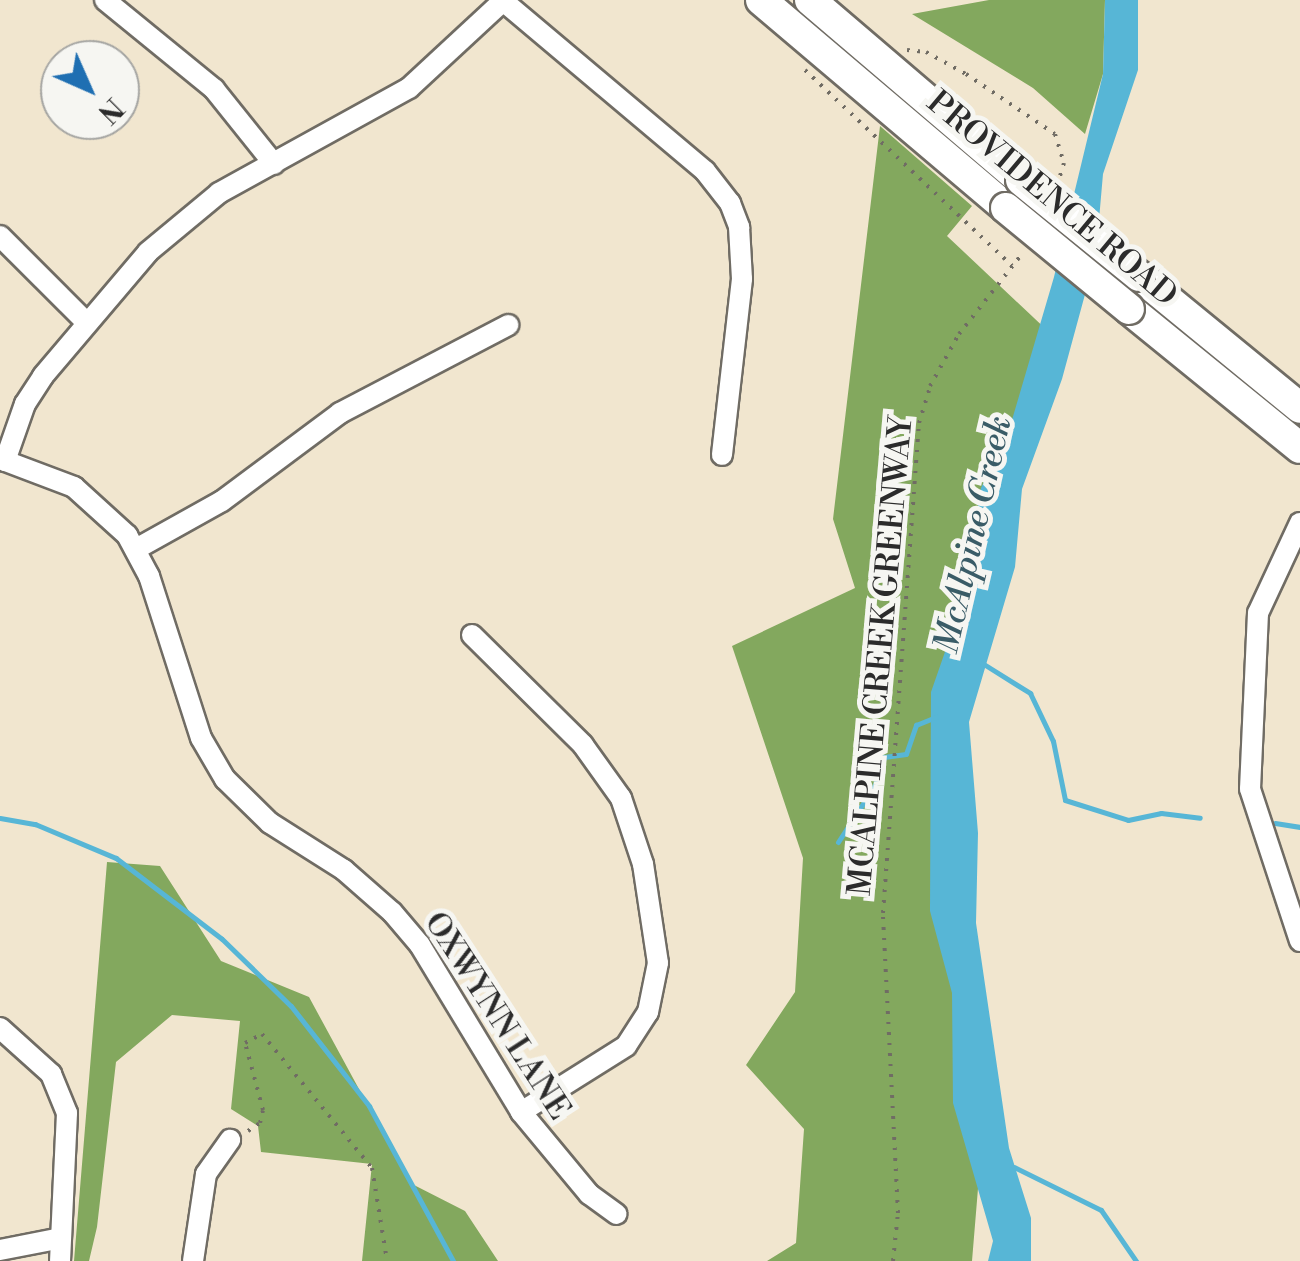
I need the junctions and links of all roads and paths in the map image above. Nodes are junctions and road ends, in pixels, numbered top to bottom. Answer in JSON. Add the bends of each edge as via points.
{"nodes":[{"id":1,"x":104,"y":0,"type":"edge"},
{"id":2,"x":503,"y":0,"type":"edge"},
{"id":3,"x":760,"y":0,"type":"edge"},
{"id":4,"x":810,"y":0,"type":"edge"},
{"id":5,"x":806,"y":57,"type":"dead end"},
{"id":6,"x":274,"y":164,"type":"junction"},
{"id":7,"x":0,"y":236,"type":"edge"},
{"id":8,"x":87,"y":323,"type":"junction"},
{"id":9,"x":508,"y":325,"type":"dead end"},
{"id":10,"x":1300,"y":408,"type":"edge"},
{"id":11,"x":1300,"y":448,"type":"edge"},
{"id":12,"x":722,"y":455,"type":"dead end"},
{"id":13,"x":2,"y":460,"type":"edge"},
{"id":14,"x":1300,"y":522,"type":"edge"},
{"id":15,"x":136,"y":549,"type":"junction"},
{"id":16,"x":472,"y":635,"type":"dead end"},
{"id":17,"x":1300,"y":942,"type":"edge"},
{"id":18,"x":0,"y":1028,"type":"edge"},
{"id":19,"x":520,"y":1112,"type":"junction"},
{"id":20,"x":230,"y":1140,"type":"joint"},
{"id":21,"x":618,"y":1214,"type":"dead end"},
{"id":22,"x":62,"y":1238,"type":"junction"},
{"id":23,"x":0,"y":1250,"type":"edge"},
{"id":24,"x":60,"y":1261,"type":"edge"},
{"id":25,"x":193,"y":1261,"type":"edge"},
{"id":26,"x":387,"y":1261,"type":"edge"},
{"id":27,"x":892,"y":1261,"type":"edge"}],
"edges":[{"from":1,"to":6,"type":"street","via":[[226,101]]},
{"from":2,"to":6,"type":"street","via":[[409,88]]},
{"from":2,"to":12,"type":"street","via":[[705,171],[730,203],[743,268]]},
{"from":3,"to":11,"type":"main road","name":"PROVIDENCE ROAD","bridge":true},
{"from":4,"to":10,"type":"main road","name":"PROVIDENCE ROAD","bridge":true},
{"from":5,"to":27,"type":"path","name":"MCALPINE CREEK GREENWAY","via":[[808,76],[1012,266],[959,334],[923,404],[882,948],[898,1212]]},
{"from":6,"to":8,"type":"street","via":[[199,206],[148,252]]},
{"from":7,"to":8,"type":"street"},
{"from":8,"to":13,"type":"street","via":[[25,404]]},
{"from":9,"to":15,"type":"street","via":[[340,413],[222,501]]},
{"from":13,"to":15,"type":"street","name":"OXWYNN LANE","via":[[74,487]]},
{"from":14,"to":17,"type":"street","via":[[1258,612],[1250,773],[1258,825]]},
{"from":15,"to":19,"type":"street","name":"OXWYNN LANE","via":[[201,738],[225,779],[270,823],[344,870],[392,912],[420,945]]},
{"from":16,"to":19,"type":"street","via":[[583,745],[621,798],[643,864],[658,963],[648,1012],[626,1046]]},
{"from":18,"to":22,"type":"street","via":[[34,1054],[62,1097],[69,1134]]},
{"from":19,"to":21,"type":"street","name":"OXWYNN LANE","via":[[589,1194]]},
{"from":20,"to":25,"type":"street","via":[[206,1174]]},
{"from":20,"to":26,"type":"path","via":[[262,1117],[244,1054],[245,1044],[262,1034],[372,1168]]},
{"from":22,"to":23,"type":"street"},
{"from":22,"to":24,"type":"street"}]}
